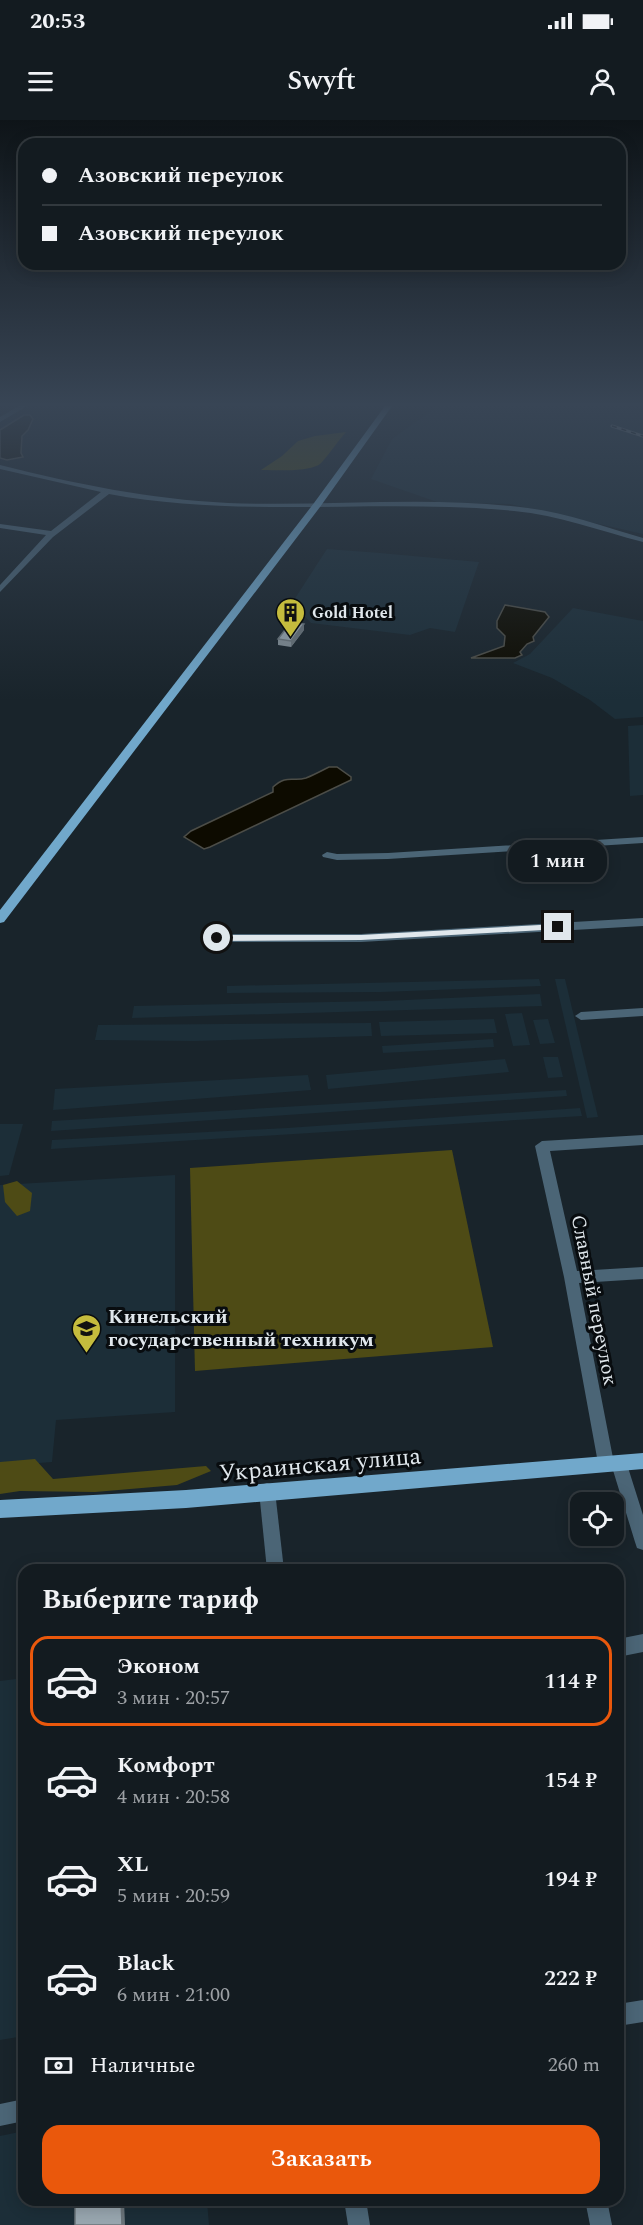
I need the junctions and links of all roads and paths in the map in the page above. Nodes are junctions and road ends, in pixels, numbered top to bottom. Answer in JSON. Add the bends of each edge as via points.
{"nodes":[{"id":1,"x":90,"y":504,"type":"edge"},
{"id":2,"x":217,"y":504,"type":"edge"},
{"id":3,"x":317,"y":505,"type":"junction"},
{"id":4,"x":0,"y":526,"type":"edge"},
{"id":5,"x":52,"y":533,"type":"junction"},
{"id":6,"x":643,"y":540,"type":"edge"},
{"id":7,"x":4,"y":580,"type":"edge"},
{"id":8,"x":0,"y":590,"type":"edge"},
{"id":9,"x":643,"y":840,"type":"edge"},
{"id":10,"x":327,"y":855,"type":"dead end"},
{"id":11,"x":0,"y":919,"type":"edge"},
{"id":12,"x":643,"y":922,"type":"edge"},
{"id":13,"x":217,"y":938,"type":"dead end"},
{"id":14,"x":643,"y":1012,"type":"edge"},
{"id":15,"x":581,"y":1016,"type":"dead end"},
{"id":16,"x":643,"y":1140,"type":"edge"},
{"id":17,"x":643,"y":1273,"type":"edge"},
{"id":18,"x":571,"y":1277,"type":"junction"},
{"id":19,"x":643,"y":1461,"type":"edge"},
{"id":20,"x":613,"y":1463,"type":"junction"},
{"id":21,"x":267,"y":1491,"type":"junction"},
{"id":22,"x":0,"y":1509,"type":"edge"},
{"id":23,"x":643,"y":1542,"type":"edge"},
{"id":24,"x":275,"y":1564,"type":"edge"},
{"id":25,"x":643,"y":1643,"type":"edge"},
{"id":26,"x":624,"y":1647,"type":"edge"},
{"id":27,"x":643,"y":2011,"type":"edge"},
{"id":28,"x":624,"y":2014,"type":"edge"},
{"id":29,"x":18,"y":2111,"type":"edge"},
{"id":30,"x":0,"y":2115,"type":"edge"},
{"id":31,"x":356,"y":2206,"type":"edge"},
{"id":32,"x":597,"y":2206,"type":"edge"},
{"id":33,"x":358,"y":2225,"type":"edge"},
{"id":34,"x":601,"y":2225,"type":"edge"}],
"edges":[{"from":1,"to":5,"type":"street"},
{"from":2,"to":3,"type":"street"},
{"from":3,"to":6,"type":"street","via":[[516,509],[572,519]]},
{"from":3,"to":11,"type":"main road"},
{"from":4,"to":5,"type":"street"},
{"from":5,"to":7,"type":"street"},
{"from":7,"to":8,"type":"street"},
{"from":9,"to":10,"type":"street","via":[[388,856]]},
{"from":12,"to":13,"type":"street","via":[[361,938]]},
{"from":14,"to":15,"type":"street"},
{"from":16,"to":18,"type":"street","name":"Славный переулок","via":[[542,1146]]},
{"from":17,"to":18,"type":"street"},
{"from":18,"to":20,"type":"street","name":"Славный переулок"},
{"from":19,"to":20,"type":"main road","name":"Украинская улица"},
{"from":20,"to":21,"type":"main road","name":"Украинская улица"},
{"from":20,"to":23,"type":"street","name":"Славный переулок"},
{"from":21,"to":22,"type":"main road","name":"Украинская улица"},
{"from":21,"to":24,"type":"street"},
{"from":25,"to":26,"type":"street"},
{"from":27,"to":28,"type":"street"},
{"from":29,"to":30,"type":"street"},
{"from":31,"to":33,"type":"street"},
{"from":32,"to":34,"type":"street"}]}
